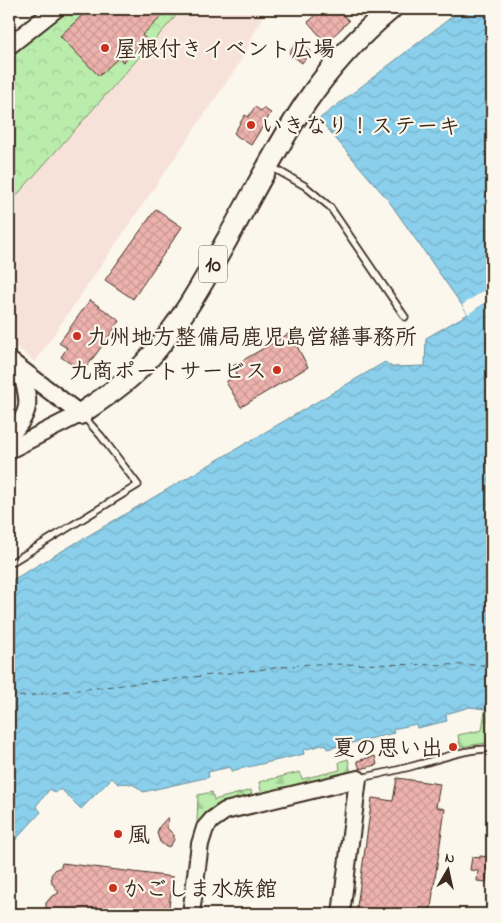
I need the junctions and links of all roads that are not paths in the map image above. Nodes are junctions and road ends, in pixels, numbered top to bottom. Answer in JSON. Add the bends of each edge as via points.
{"nodes":[{"id":1,"x":56,"y":9,"type":"edge"},
{"id":2,"x":391,"y":9,"type":"edge"},
{"id":3,"x":9,"y":46,"type":"edge"},
{"id":4,"x":269,"y":165,"type":"junction"},
{"id":5,"x":405,"y":318,"type":"dead end"},
{"id":6,"x":14,"y":364,"type":"edge"},
{"id":7,"x":80,"y":414,"type":"junction"},
{"id":8,"x":9,"y":436,"type":"edge"},
{"id":9,"x":9,"y":450,"type":"edge"},
{"id":10,"x":9,"y":564,"type":"edge"},
{"id":11,"x":492,"y":749,"type":"edge"},
{"id":12,"x":358,"y":779,"type":"junction"},
{"id":13,"x":191,"y":914,"type":"edge"},
{"id":14,"x":341,"y":914,"type":"edge"}],
"edges":[{"from":1,"to":3,"type":"street"},
{"from":2,"to":4,"type":"highway","number":"10","via":[[343,56],[318,87]]},
{"from":4,"to":5,"type":"lane","via":[[305,186],[330,207]]},
{"from":4,"to":7,"type":"highway","number":"10","via":[[172,330],[135,372]]},
{"from":6,"to":7,"type":"street"},
{"from":6,"to":8,"type":"street","via":[[28,398],[28,408]]},
{"from":7,"to":9,"type":"street"},
{"from":7,"to":10,"type":"lane","via":[[138,485]]},
{"from":11,"to":12,"type":"lane","via":[[460,753]]},
{"from":12,"to":13,"type":"street","via":[[241,807],[212,820],[200,844]]},
{"from":12,"to":14,"type":"street"}]}
